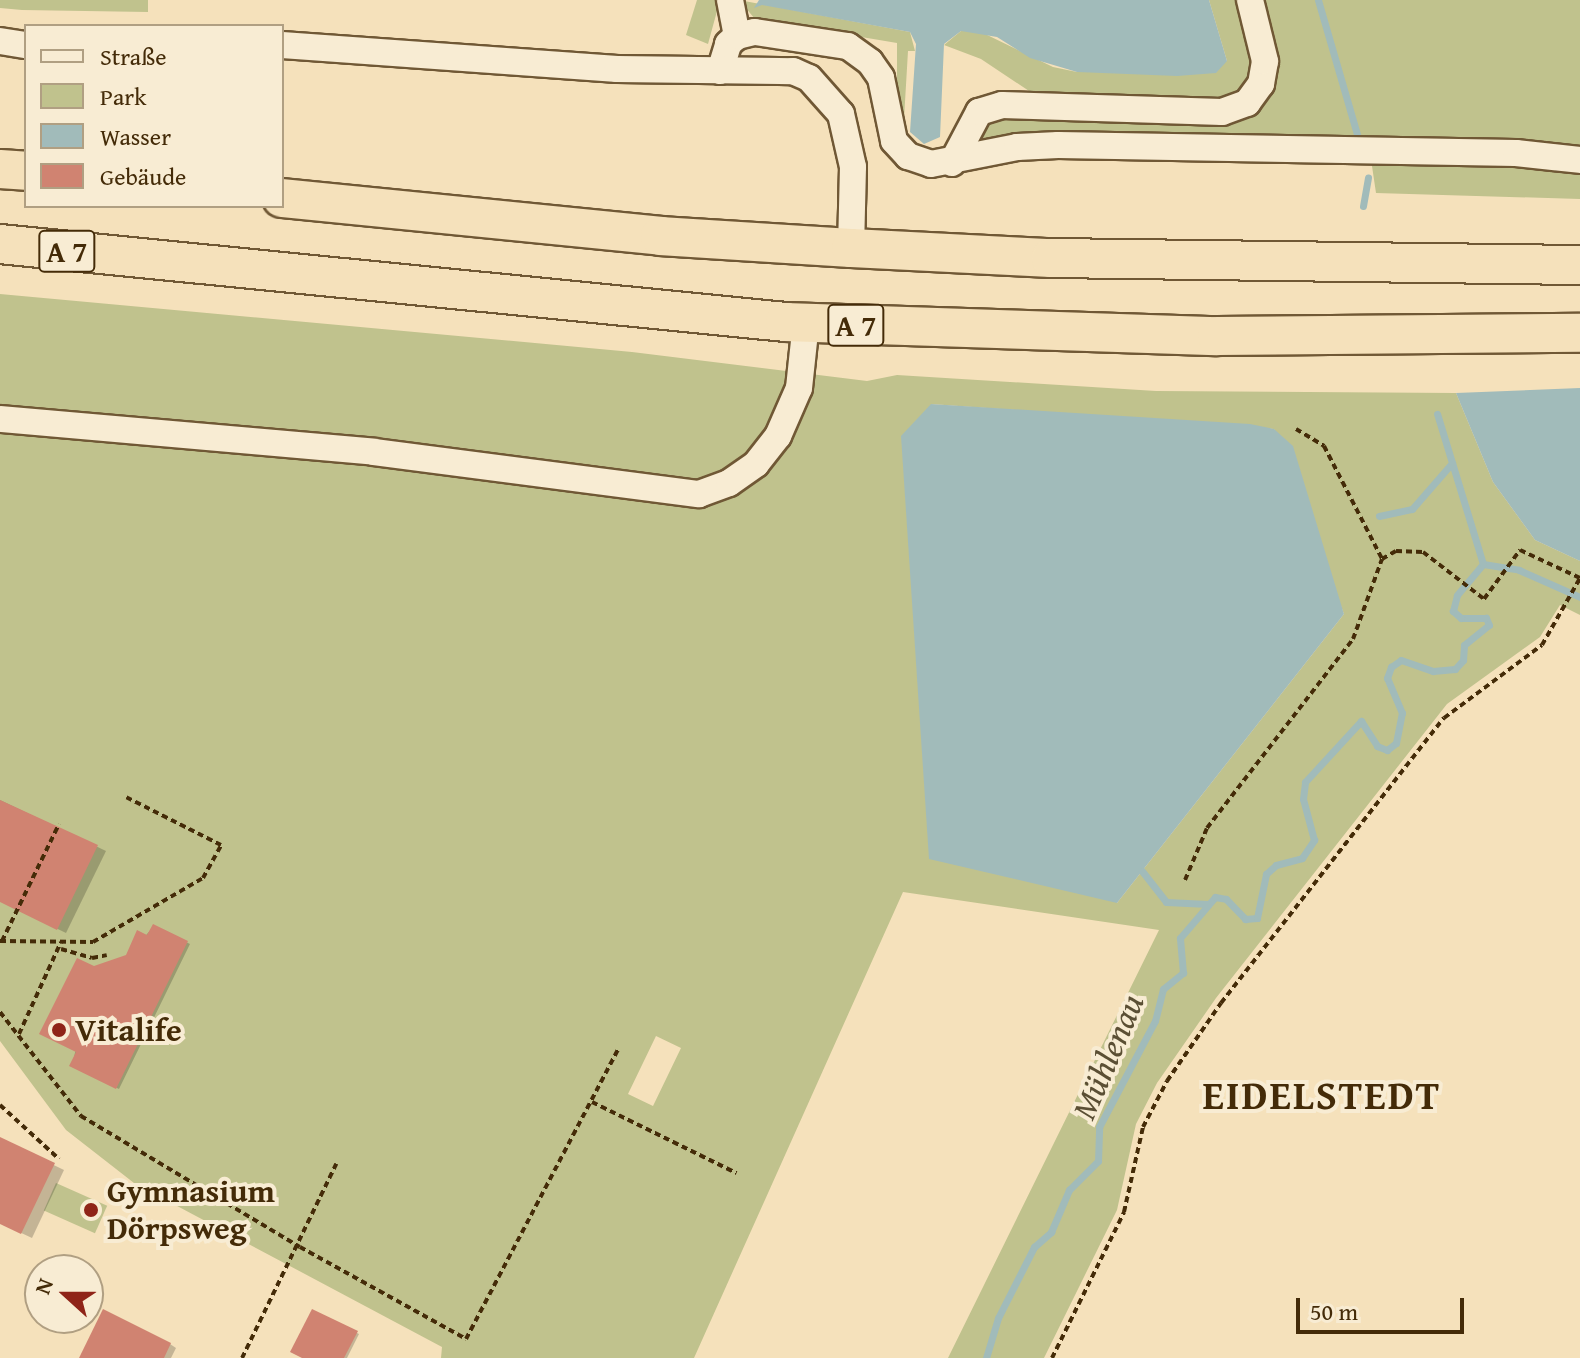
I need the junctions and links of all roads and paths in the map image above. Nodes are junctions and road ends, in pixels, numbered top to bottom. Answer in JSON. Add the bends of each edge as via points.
{"nodes":[{"id":1,"x":730,"y":0,"type":"edge"},
{"id":2,"x":1250,"y":0,"type":"edge"},
{"id":3,"x":737,"y":36,"type":"junction"},
{"id":4,"x":0,"y":41,"type":"edge"},
{"id":5,"x":24,"y":45,"type":"edge"},
{"id":6,"x":284,"y":45,"type":"edge"},
{"id":7,"x":720,"y":71,"type":"junction"},
{"id":8,"x":1580,"y":160,"type":"edge"},
{"id":9,"x":952,"y":163,"type":"junction"},
{"id":10,"x":0,"y":169,"type":"edge"},
{"id":11,"x":24,"y":171,"type":"edge"},
{"id":12,"x":284,"y":198,"type":"edge"},
{"id":13,"x":0,"y":244,"type":"edge"},
{"id":14,"x":851,"y":248,"type":"junction"},
{"id":15,"x":1580,"y":265,"type":"edge"},
{"id":16,"x":806,"y":322,"type":"junction"},
{"id":17,"x":1580,"y":333,"type":"edge"},
{"id":18,"x":0,"y":419,"type":"edge"},
{"id":19,"x":1296,"y":429,"type":"dead end"},
{"id":20,"x":1382,"y":559,"type":"junction"},
{"id":21,"x":1580,"y":578,"type":"edge"},
{"id":22,"x":126,"y":797,"type":"dead end"},
{"id":23,"x":59,"y":824,"type":"dead end"},
{"id":24,"x":1185,"y":880,"type":"dead end"},
{"id":25,"x":1,"y":941,"type":"edge"},
{"id":26,"x":61,"y":942,"type":"junction"},
{"id":27,"x":61,"y":949,"type":"junction"},
{"id":28,"x":107,"y":955,"type":"dead end"},
{"id":29,"x":0,"y":1012,"type":"edge"},
{"id":30,"x":18,"y":1035,"type":"junction"},
{"id":31,"x":618,"y":1049,"type":"dead end"},
{"id":32,"x":592,"y":1102,"type":"junction"},
{"id":33,"x":0,"y":1105,"type":"edge"},
{"id":34,"x":59,"y":1159,"type":"dead end"},
{"id":35,"x":336,"y":1164,"type":"dead end"},
{"id":36,"x":736,"y":1173,"type":"dead end"},
{"id":37,"x":300,"y":1247,"type":"junction"},
{"id":38,"x":242,"y":1358,"type":"edge"},
{"id":39,"x":1052,"y":1358,"type":"edge"}],
"edges":[{"from":1,"to":3,"type":"lane"},
{"from":2,"to":9,"type":"lane","via":[[1265,61],[1261,84],[1247,103],[1222,112],[1002,105],[979,112]]},
{"from":3,"to":7,"type":"lane","via":[[721,58]]},
{"from":3,"to":9,"type":"lane","via":[[755,32],[817,38],[859,52],[881,78],[894,141],[908,156],[931,164]]},
{"from":4,"to":5,"type":"lane"},
{"from":6,"to":7,"type":"lane"},
{"from":7,"to":14,"type":"lane","via":[[793,71],[809,78],[841,114],[853,167]]},
{"from":8,"to":9,"type":"lane","via":[[1516,153],[1058,145],[1017,147]]},
{"from":10,"to":11,"type":"highway"},
{"from":12,"to":14,"type":"highway","via":[[645,235]]},
{"from":13,"to":16,"type":"highway","number":"A 7","via":[[223,270]]},
{"from":14,"to":15,"type":"highway","via":[[1051,258]]},
{"from":16,"to":17,"type":"highway","number":"A 7","via":[[1217,336]]},
{"from":16,"to":18,"type":"lane","via":[[799,388],[778,436],[756,464],[729,483],[699,494],[374,452]]},
{"from":19,"to":20,"type":"path","via":[[1324,446]]},
{"from":20,"to":21,"type":"path","via":[[1396,551],[1423,552],[1484,599],[1520,550]]},
{"from":20,"to":24,"type":"path","via":[[1353,639],[1207,828]]},
{"from":21,"to":39,"type":"path","via":[[1542,645],[1444,718],[1221,1003],[1167,1081],[1143,1127],[1124,1212]]},
{"from":22,"to":26,"type":"path","via":[[221,845],[203,878],[93,942]]},
{"from":23,"to":25,"type":"path"},
{"from":25,"to":26,"type":"path"},
{"from":26,"to":27,"type":"path"},
{"from":27,"to":28,"type":"path","via":[[92,958]]},
{"from":27,"to":30,"type":"path"},
{"from":29,"to":30,"type":"path"},
{"from":30,"to":37,"type":"path","via":[[81,1116]]},
{"from":31,"to":32,"type":"path"},
{"from":32,"to":36,"type":"path"},
{"from":32,"to":37,"type":"path","via":[[466,1339]]},
{"from":33,"to":34,"type":"path"},
{"from":35,"to":37,"type":"path"},
{"from":37,"to":38,"type":"path"}]}
